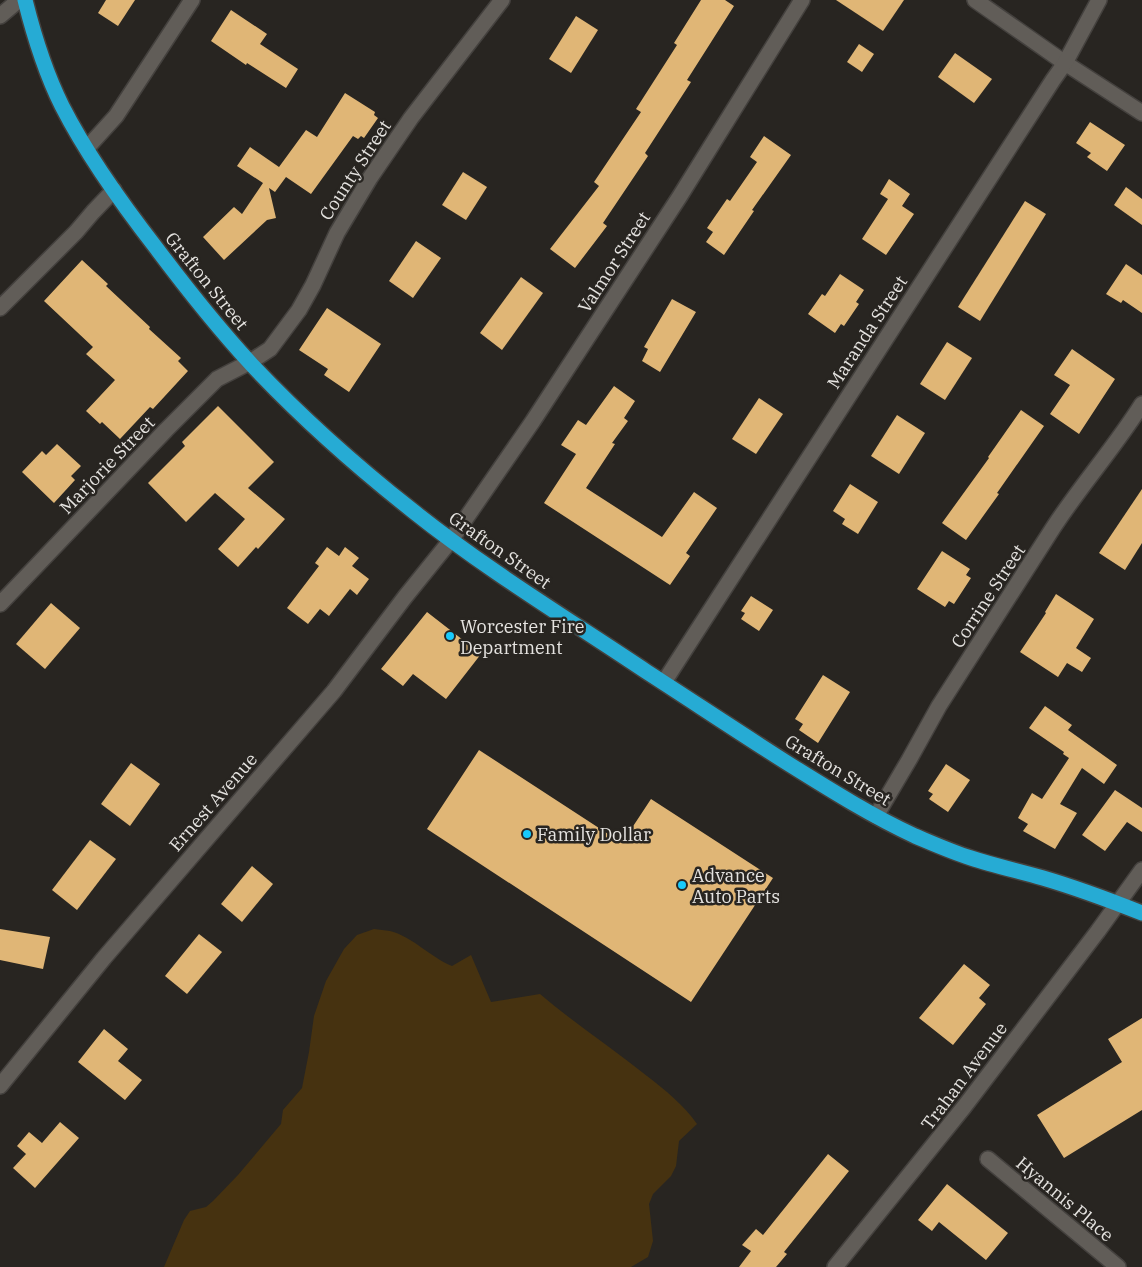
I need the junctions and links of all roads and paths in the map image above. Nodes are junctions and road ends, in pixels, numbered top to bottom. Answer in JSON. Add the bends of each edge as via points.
{"nodes":[{"id":1,"x":19,"y":0,"type":"edge"},
{"id":2,"x":24,"y":0,"type":"edge"},
{"id":3,"x":192,"y":0,"type":"edge"},
{"id":4,"x":502,"y":0,"type":"edge"},
{"id":5,"x":802,"y":0,"type":"edge"},
{"id":6,"x":975,"y":0,"type":"edge"},
{"id":7,"x":1099,"y":0,"type":"edge"},
{"id":8,"x":0,"y":16,"type":"edge"},
{"id":9,"x":1065,"y":63,"type":"junction"},
{"id":10,"x":1142,"y":114,"type":"edge"},
{"id":11,"x":87,"y":148,"type":"junction"},
{"id":12,"x":114,"y":190,"type":"junction"},
{"id":13,"x":0,"y":308,"type":"edge"},
{"id":14,"x":250,"y":362,"type":"junction"},
{"id":15,"x":1142,"y":404,"type":"edge"},
{"id":16,"x":451,"y":540,"type":"junction"},
{"id":17,"x":0,"y":604,"type":"edge"},
{"id":18,"x":664,"y":682,"type":"junction"},
{"id":19,"x":876,"y":816,"type":"junction"},
{"id":20,"x":1142,"y":870,"type":"edge"},
{"id":21,"x":1118,"y":904,"type":"junction"},
{"id":22,"x":1142,"y":913,"type":"edge"},
{"id":23,"x":0,"y":1086,"type":"edge"},
{"id":24,"x":988,"y":1159,"type":"dead end"},
{"id":25,"x":835,"y":1267,"type":"edge"},
{"id":26,"x":1118,"y":1267,"type":"edge"}],
"edges":[{"from":1,"to":8,"type":"street"},
{"from":2,"to":11,"type":"highway","name":"Grafton Street","via":[[46,68]]},
{"from":3,"to":11,"type":"street","via":[[116,116]]},
{"from":4,"to":14,"type":"street","name":"County Street","via":[[411,118],[370,178],[337,233],[294,317],[270,349]]},
{"from":5,"to":16,"type":"street","name":"Valmor Street","via":[[680,196]]},
{"from":6,"to":9,"type":"street"},
{"from":7,"to":9,"type":"street","name":"Maranda Street"},
{"from":9,"to":10,"type":"street"},
{"from":9,"to":18,"type":"street","name":"Maranda Street"},
{"from":11,"to":12,"type":"highway","name":"Grafton Street"},
{"from":12,"to":13,"type":"street"},
{"from":12,"to":14,"type":"highway","name":"Grafton Street","via":[[195,299]]},
{"from":14,"to":16,"type":"highway","name":"Grafton Street","via":[[344,453]]},
{"from":14,"to":17,"type":"street","name":"Marjorie Street","via":[[217,379]]},
{"from":15,"to":19,"type":"street","name":"Corrine Street","via":[[1068,505],[939,706]]},
{"from":16,"to":18,"type":"highway","name":"Grafton Street"},
{"from":16,"to":23,"type":"street","name":"Ernest Avenue","via":[[334,691],[104,958]]},
{"from":18,"to":19,"type":"highway","name":"Grafton Street","via":[[798,770]]},
{"from":19,"to":21,"type":"highway","name":"Grafton Street","via":[[966,857],[1044,878]]},
{"from":20,"to":21,"type":"street","name":"Trahan Avenue"},
{"from":21,"to":22,"type":"highway","name":"Grafton Street"},
{"from":21,"to":25,"type":"street","name":"Trahan Avenue","via":[[958,1114]]},
{"from":24,"to":26,"type":"street","name":"Hyannis Place"}]}
